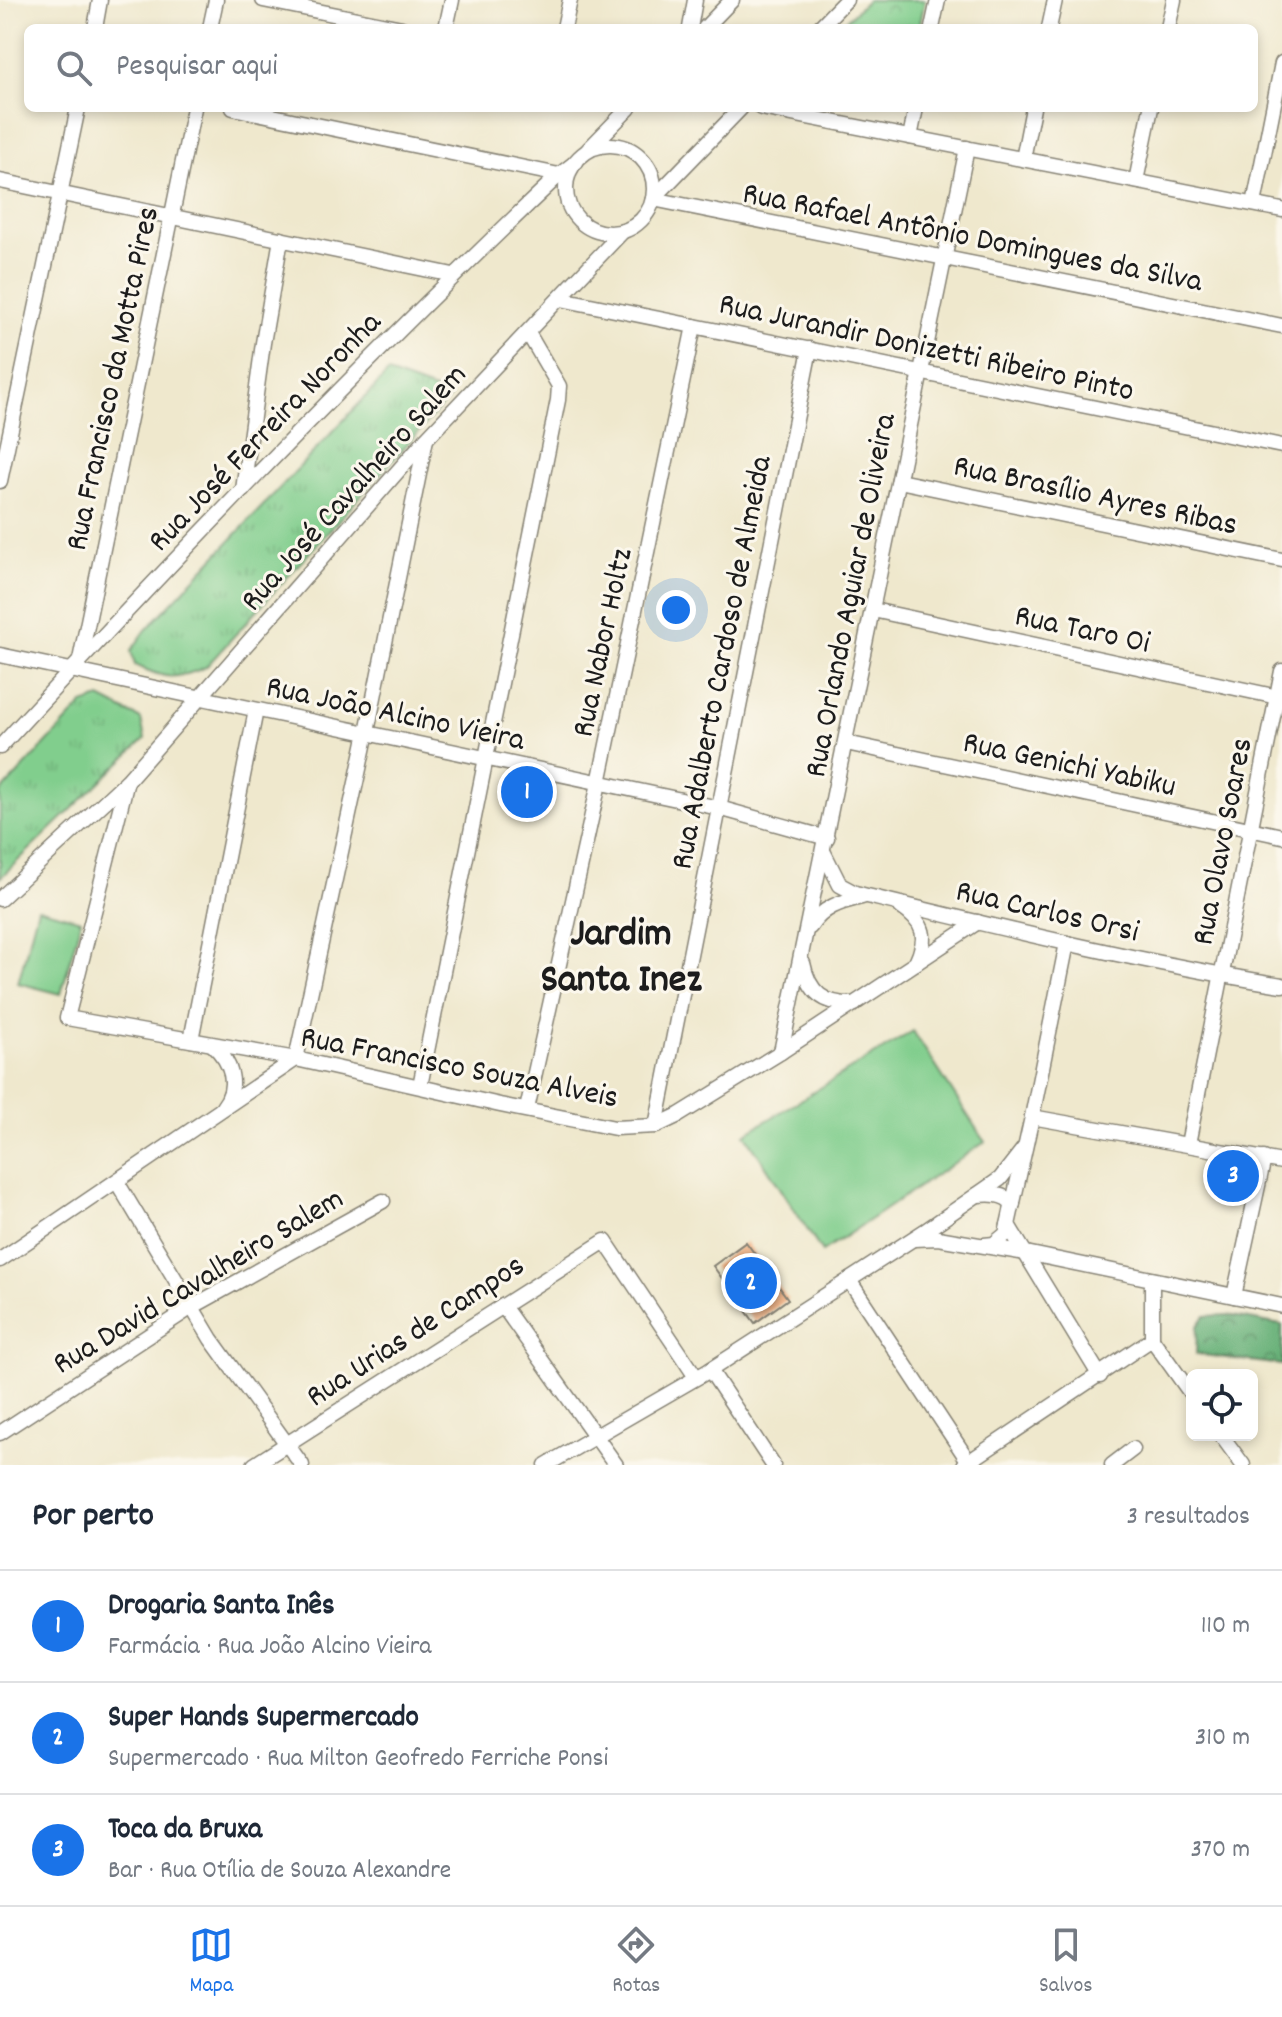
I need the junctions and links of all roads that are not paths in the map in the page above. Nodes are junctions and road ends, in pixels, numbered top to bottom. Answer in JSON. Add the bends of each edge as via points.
{"nodes":[{"id":1,"x":100,"y":0,"type":"edge"},
{"id":2,"x":216,"y":0,"type":"edge"},
{"id":3,"x":263,"y":0,"type":"edge"},
{"id":4,"x":452,"y":0,"type":"edge"},
{"id":5,"x":570,"y":0,"type":"edge"},
{"id":6,"x":695,"y":0,"type":"edge"},
{"id":7,"x":732,"y":0,"type":"edge"},
{"id":8,"x":846,"y":0,"type":"edge"},
{"id":9,"x":938,"y":0,"type":"edge"},
{"id":10,"x":1055,"y":0,"type":"edge"},
{"id":11,"x":1174,"y":0,"type":"edge"},
{"id":12,"x":332,"y":7,"type":"edge"},
{"id":13,"x":96,"y":24,"type":"edge"},
{"id":14,"x":211,"y":24,"type":"edge"},
{"id":15,"x":389,"y":24,"type":"edge"},
{"id":16,"x":447,"y":24,"type":"edge"},
{"id":17,"x":565,"y":24,"type":"edge"},
{"id":18,"x":691,"y":24,"type":"edge"},
{"id":19,"x":709,"y":24,"type":"edge"},
{"id":20,"x":823,"y":24,"type":"edge"},
{"id":21,"x":933,"y":24,"type":"edge"},
{"id":22,"x":1050,"y":24,"type":"edge"},
{"id":23,"x":1169,"y":24,"type":"edge"},
{"id":24,"x":1282,"y":63,"type":"edge"},
{"id":25,"x":77,"y":112,"type":"edge"},
{"id":26,"x":193,"y":112,"type":"edge"},
{"id":27,"x":252,"y":112,"type":"edge"},
{"id":28,"x":625,"y":112,"type":"edge"},
{"id":29,"x":737,"y":112,"type":"edge"},
{"id":30,"x":782,"y":112,"type":"edge"},
{"id":31,"x":915,"y":112,"type":"edge"},
{"id":32,"x":1032,"y":112,"type":"edge"},
{"id":33,"x":1150,"y":112,"type":"edge"},
{"id":34,"x":910,"y":137,"type":"junction"},
{"id":35,"x":967,"y":148,"type":"junction"},
{"id":36,"x":581,"y":158,"type":"junction"},
{"id":37,"x":1023,"y":159,"type":"junction"},
{"id":38,"x":559,"y":175,"type":"junction"},
{"id":39,"x":0,"y":181,"type":"edge"},
{"id":40,"x":1136,"y":181,"type":"junction"},
{"id":41,"x":60,"y":194,"type":"junction"},
{"id":42,"x":653,"y":199,"type":"junction"},
{"id":43,"x":1254,"y":204,"type":"junction"},
{"id":44,"x":1282,"y":210,"type":"edge"},
{"id":45,"x":171,"y":216,"type":"junction"},
{"id":46,"x":623,"y":231,"type":"junction"},
{"id":47,"x":281,"y":239,"type":"junction"},
{"id":48,"x":945,"y":258,"type":"junction"},
{"id":49,"x":453,"y":275,"type":"junction"},
{"id":50,"x":561,"y":299,"type":"junction"},
{"id":51,"x":694,"y":326,"type":"junction"},
{"id":52,"x":1282,"y":326,"type":"edge"},
{"id":53,"x":528,"y":333,"type":"junction"},
{"id":54,"x":810,"y":349,"type":"junction"},
{"id":55,"x":921,"y":372,"type":"junction"},
{"id":56,"x":426,"y":439,"type":"junction"},
{"id":57,"x":1282,"y":446,"type":"edge"},
{"id":58,"x":0,"y":481,"type":"edge"},
{"id":59,"x":899,"y":481,"type":"junction"},
{"id":60,"x":243,"y":490,"type":"junction"},
{"id":61,"x":1282,"y":560,"type":"edge"},
{"id":62,"x":873,"y":610,"type":"junction"},
{"id":63,"x":0,"y":655,"type":"edge"},
{"id":64,"x":76,"y":665,"type":"junction"},
{"id":65,"x":1282,"y":671,"type":"edge"},
{"id":66,"x":1279,"y":697,"type":"edge"},
{"id":67,"x":201,"y":698,"type":"junction"},
{"id":68,"x":256,"y":710,"type":"junction"},
{"id":69,"x":367,"y":732,"type":"junction"},
{"id":70,"x":846,"y":743,"type":"junction"},
{"id":71,"x":0,"y":747,"type":"edge"},
{"id":72,"x":486,"y":758,"type":"junction"},
{"id":73,"x":127,"y":781,"type":"junction"},
{"id":74,"x":599,"y":783,"type":"junction"},
{"id":75,"x":719,"y":808,"type":"junction"},
{"id":76,"x":1250,"y":829,"type":"junction"},
{"id":77,"x":1282,"y":836,"type":"edge"},
{"id":78,"x":825,"y":846,"type":"junction"},
{"id":79,"x":867,"y":896,"type":"junction"},
{"id":80,"x":0,"y":899,"type":"edge"},
{"id":81,"x":896,"y":903,"type":"junction"},
{"id":82,"x":978,"y":922,"type":"junction"},
{"id":83,"x":807,"y":933,"type":"junction"},
{"id":84,"x":1067,"y":943,"type":"junction"},
{"id":85,"x":802,"y":955,"type":"junction"},
{"id":86,"x":916,"y":963,"type":"junction"},
{"id":87,"x":1223,"y":976,"type":"junction"},
{"id":88,"x":1282,"y":985,"type":"edge"},
{"id":89,"x":855,"y":1004,"type":"junction"},
{"id":90,"x":67,"y":1018,"type":"joint"},
{"id":91,"x":191,"y":1040,"type":"junction"},
{"id":92,"x":213,"y":1044,"type":"junction"},
{"id":93,"x":781,"y":1052,"type":"junction"},
{"id":94,"x":296,"y":1059,"type":"junction"},
{"id":95,"x":420,"y":1086,"type":"junction"},
{"id":96,"x":527,"y":1109,"type":"junction"},
{"id":97,"x":221,"y":1111,"type":"junction"},
{"id":98,"x":1032,"y":1117,"type":"junction"},
{"id":99,"x":656,"y":1126,"type":"junction"},
{"id":100,"x":1188,"y":1144,"type":"junction"},
{"id":101,"x":1025,"y":1147,"type":"junction"},
{"id":102,"x":1264,"y":1158,"type":"junction"},
{"id":103,"x":1282,"y":1162,"type":"edge"},
{"id":104,"x":117,"y":1182,"type":"junction"},
{"id":105,"x":976,"y":1195,"type":"junction"},
{"id":106,"x":383,"y":1201,"type":"dead end"},
{"id":107,"x":1013,"y":1204,"type":"junction"},
{"id":108,"x":938,"y":1222,"type":"junction"},
{"id":109,"x":1008,"y":1225,"type":"junction"},
{"id":110,"x":919,"y":1235,"type":"junction"},
{"id":111,"x":946,"y":1240,"type":"junction"},
{"id":112,"x":981,"y":1246,"type":"junction"},
{"id":113,"x":1026,"y":1253,"type":"junction"},
{"id":114,"x":0,"y":1260,"type":"edge"},
{"id":115,"x":849,"y":1280,"type":"junction"},
{"id":116,"x":1152,"y":1280,"type":"junction"},
{"id":117,"x":1234,"y":1296,"type":"junction"},
{"id":118,"x":503,"y":1306,"type":"junction"},
{"id":119,"x":1282,"y":1306,"type":"edge"},
{"id":120,"x":192,"y":1307,"type":"junction"},
{"id":121,"x":1152,"y":1339,"type":"junction"},
{"id":122,"x":710,"y":1370,"type":"junction"},
{"id":123,"x":1100,"y":1376,"type":"junction"},
{"id":124,"x":696,"y":1377,"type":"junction"},
{"id":125,"x":1186,"y":1387,"type":"edge"},
{"id":126,"x":0,"y":1433,"type":"edge"},
{"id":127,"x":597,"y":1436,"type":"junction"},
{"id":128,"x":1225,"y":1441,"type":"edge"},
{"id":129,"x":287,"y":1444,"type":"junction"},
{"id":130,"x":1133,"y":1449,"type":"dead end"},
{"id":131,"x":966,"y":1463,"type":"edge"},
{"id":132,"x":254,"y":1465,"type":"edge"},
{"id":133,"x":302,"y":1465,"type":"edge"},
{"id":134,"x":546,"y":1465,"type":"edge"},
{"id":135,"x":616,"y":1465,"type":"edge"},
{"id":136,"x":773,"y":1465,"type":"edge"},
{"id":137,"x":1112,"y":1465,"type":"edge"},
{"id":138,"x":1243,"y":1465,"type":"edge"}],
"edges":[{"from":1,"to":13,"type":"street"},
{"from":2,"to":14,"type":"street"},
{"from":3,"to":12,"type":"street"},
{"from":4,"to":16,"type":"street"},
{"from":5,"to":17,"type":"street"},
{"from":6,"to":18,"type":"street"},
{"from":7,"to":19,"type":"street"},
{"from":8,"to":20,"type":"street"},
{"from":9,"to":21,"type":"street"},
{"from":10,"to":22,"type":"street"},
{"from":11,"to":23,"type":"street"},
{"from":12,"to":15,"type":"street"},
{"from":24,"to":43,"type":"street"},
{"from":25,"to":41,"type":"street"},
{"from":26,"to":45,"type":"street","name":"Rua Francisco da Motta Pires"},
{"from":27,"to":38,"type":"street"},
{"from":28,"to":36,"type":"street","name":"Rua José Ferreira Noronha"},
{"from":29,"to":42,"type":"street"},
{"from":30,"to":34,"type":"street"},
{"from":31,"to":34,"type":"street"},
{"from":32,"to":37,"type":"street"},
{"from":33,"to":40,"type":"street"},
{"from":34,"to":35,"type":"street"},
{"from":35,"to":37,"type":"street"},
{"from":35,"to":48,"type":"street","name":"Rua Orlando Aguiar de Oliveira"},
{"from":36,"to":38,"type":"street","name":"Rua José Ferreira Noronha"},
{"from":36,"to":42,"type":"street","via":[[596,148],[613,146],[637,154],[652,175]]},
{"from":36,"to":46,"type":"street","via":[[568,177],[567,194],[576,217],[597,231]]},
{"from":37,"to":40,"type":"street"},
{"from":38,"to":49,"type":"street","name":"Rua José Ferreira Noronha"},
{"from":39,"to":41,"type":"street"},
{"from":40,"to":43,"type":"street"},
{"from":41,"to":45,"type":"street"},
{"from":41,"to":58,"type":"street"},
{"from":42,"to":46,"type":"street","via":[[645,216]]},
{"from":42,"to":48,"type":"street","name":"Rua Rafael Antônio Domingues da Silva"},
{"from":43,"to":44,"type":"street"},
{"from":45,"to":47,"type":"street"},
{"from":45,"to":64,"type":"street","name":"Rua Francisco da Motta Pires"},
{"from":46,"to":50,"type":"street","name":"Rua José Cavalheiro Salem"},
{"from":47,"to":49,"type":"street"},
{"from":47,"to":60,"type":"street"},
{"from":48,"to":52,"type":"street","name":"Rua Rafael Antônio Domingues da Silva"},
{"from":48,"to":55,"type":"street","name":"Rua Orlando Aguiar de Oliveira"},
{"from":49,"to":60,"type":"street","name":"Rua José Ferreira Noronha"},
{"from":50,"to":51,"type":"street","name":"Rua Jurandir Donizetti Ribeiro Pinto"},
{"from":50,"to":53,"type":"street","name":"Rua José Cavalheiro Salem"},
{"from":51,"to":54,"type":"street","name":"Rua Jurandir Donizetti Ribeiro Pinto"},
{"from":51,"to":74,"type":"street","name":"Rua Nabor Holtz"},
{"from":53,"to":56,"type":"street","name":"Rua José Cavalheiro Salem"},
{"from":53,"to":72,"type":"street","via":[[559,386],[558,400]]},
{"from":54,"to":55,"type":"street","name":"Rua Jurandir Donizetti Ribeiro Pinto"},
{"from":54,"to":75,"type":"street","name":"Rua Adalberto Cardoso de Almeida"},
{"from":55,"to":57,"type":"street","name":"Rua Jurandir Donizetti Ribeiro Pinto"},
{"from":55,"to":59,"type":"street","name":"Rua Orlando Aguiar de Oliveira"},
{"from":56,"to":67,"type":"street","name":"Rua José Cavalheiro Salem"},
{"from":56,"to":69,"type":"street"},
{"from":59,"to":61,"type":"street","name":"Rua Brasílio Ayres Ribas"},
{"from":59,"to":62,"type":"street","name":"Rua Orlando Aguiar de Oliveira"},
{"from":60,"to":64,"type":"street","name":"Rua José Ferreira Noronha"},
{"from":62,"to":66,"type":"street","name":"Rua Taro Oi"},
{"from":62,"to":70,"type":"street","name":"Rua Orlando Aguiar de Oliveira"},
{"from":63,"to":64,"type":"street","name":"Rua João Alcino Vieira"},
{"from":64,"to":67,"type":"street","name":"Rua João Alcino Vieira"},
{"from":64,"to":71,"type":"street","name":"Rua José Ferreira Noronha"},
{"from":65,"to":66,"type":"street","name":"Rua Olavo Soares"},
{"from":66,"to":76,"type":"street","name":"Rua Olavo Soares"},
{"from":67,"to":68,"type":"street","name":"Rua João Alcino Vieira"},
{"from":67,"to":73,"type":"street","name":"Rua José Cavalheiro Salem"},
{"from":68,"to":69,"type":"street","name":"Rua João Alcino Vieira"},
{"from":68,"to":91,"type":"street"},
{"from":69,"to":72,"type":"street","name":"Rua João Alcino Vieira"},
{"from":69,"to":94,"type":"street"},
{"from":70,"to":76,"type":"street","name":"Rua Genichi Yabiku"},
{"from":70,"to":78,"type":"street","name":"Rua Orlando Aguiar de Oliveira"},
{"from":72,"to":74,"type":"street","name":"Rua João Alcino Vieira"},
{"from":72,"to":95,"type":"street"},
{"from":73,"to":80,"type":"street","name":"Rua José Cavalheiro Salem"},
{"from":73,"to":90,"type":"street","name":"Rua José Cavalheiro Salem"},
{"from":74,"to":75,"type":"street","name":"Rua João Alcino Vieira"},
{"from":74,"to":96,"type":"street","name":"Rua Nabor Holtz"},
{"from":75,"to":78,"type":"street","name":"Rua João Alcino Vieira"},
{"from":75,"to":99,"type":"street","name":"Rua Adalberto Cardoso de Almeida"},
{"from":76,"to":77,"type":"street","name":"Rua Genichi Yabiku"},
{"from":76,"to":87,"type":"street","name":"Rua Olavo Soares"},
{"from":78,"to":79,"type":"street","name":"Rua Carlos Orsi","via":[[840,885]]},
{"from":78,"to":83,"type":"street","name":"Rua Orlando Aguiar de Oliveira"},
{"from":79,"to":81,"type":"street","name":"Rua Carlos Orsi"},
{"from":79,"to":83,"type":"street","via":[[836,903]]},
{"from":81,"to":82,"type":"street","name":"Rua Carlos Orsi"},
{"from":81,"to":86,"type":"street","via":[[923,931]]},
{"from":82,"to":84,"type":"street","name":"Rua Carlos Orsi"},
{"from":82,"to":86,"type":"street","name":"Rua Francisco Souza Alveis"},
{"from":83,"to":85,"type":"street","name":"Rua Orlando Aguiar de Oliveira"},
{"from":84,"to":87,"type":"street","name":"Rua Carlos Orsi"},
{"from":84,"to":98,"type":"street"},
{"from":85,"to":89,"type":"street","via":[[812,989],[840,1004]]},
{"from":85,"to":93,"type":"street","name":"Rua Orlando Aguiar de Oliveira"},
{"from":86,"to":89,"type":"street","name":"Rua Francisco Souza Alveis"},
{"from":87,"to":88,"type":"street","name":"Rua Carlos Orsi"},
{"from":87,"to":100,"type":"street","name":"Rua Olavo Soares"},
{"from":89,"to":93,"type":"street","name":"Rua Francisco Souza Alveis"},
{"from":90,"to":91,"type":"street","name":"Rua Francisco Souza Alveis"},
{"from":91,"to":92,"type":"street","name":"Rua Francisco Souza Alveis"},
{"from":92,"to":94,"type":"street","name":"Rua Francisco Souza Alveis"},
{"from":92,"to":97,"type":"street","via":[[230,1066],[233,1083]]},
{"from":93,"to":99,"type":"street","name":"Rua Francisco Souza Alveis"},
{"from":94,"to":95,"type":"street","name":"Rua Francisco Souza Alveis"},
{"from":94,"to":97,"type":"street"},
{"from":95,"to":96,"type":"street","name":"Rua Francisco Souza Alveis"},
{"from":96,"to":99,"type":"street","name":"Rua Francisco Souza Alveis","via":[[615,1128]]},
{"from":97,"to":104,"type":"street"},
{"from":98,"to":100,"type":"street"},
{"from":98,"to":101,"type":"street"},
{"from":100,"to":102,"type":"street"},
{"from":101,"to":105,"type":"street","via":[[1000,1179]]},
{"from":101,"to":107,"type":"street"},
{"from":102,"to":103,"type":"street"},
{"from":102,"to":117,"type":"street"},
{"from":104,"to":114,"type":"street"},
{"from":104,"to":120,"type":"street"},
{"from":105,"to":107,"type":"street","via":[[998,1195]]},
{"from":105,"to":108,"type":"street"},
{"from":106,"to":120,"type":"street","name":"Rua David Cavalheiro Salem"},
{"from":107,"to":109,"type":"street"},
{"from":108,"to":110,"type":"street"},
{"from":108,"to":111,"type":"street","via":[[937,1232]]},
{"from":109,"to":112,"type":"street","via":[[1001,1240]]},
{"from":109,"to":113,"type":"street"},
{"from":110,"to":111,"type":"street"},
{"from":110,"to":115,"type":"street"},
{"from":111,"to":112,"type":"street"},
{"from":112,"to":113,"type":"street"},
{"from":113,"to":116,"type":"street"},
{"from":113,"to":123,"type":"street"},
{"from":115,"to":122,"type":"street"},
{"from":115,"to":131,"type":"street"},
{"from":116,"to":117,"type":"street"},
{"from":116,"to":121,"type":"street"},
{"from":117,"to":119,"type":"street"},
{"from":118,"to":124,"type":"street","name":"Rua Urias de Campos","via":[[605,1241]]},
{"from":118,"to":127,"type":"street"},
{"from":118,"to":129,"type":"street","name":"Rua Urias de Campos"},
{"from":120,"to":126,"type":"street","name":"Rua David Cavalheiro Salem"},
{"from":120,"to":129,"type":"street"},
{"from":121,"to":123,"type":"street"},
{"from":121,"to":125,"type":"street"},
{"from":122,"to":124,"type":"street"},
{"from":122,"to":136,"type":"street"},
{"from":123,"to":131,"type":"street"},
{"from":124,"to":127,"type":"street"},
{"from":127,"to":134,"type":"street"},
{"from":127,"to":135,"type":"street"},
{"from":128,"to":138,"type":"street"},
{"from":129,"to":132,"type":"street","name":"Rua Urias de Campos"},
{"from":129,"to":133,"type":"street"},
{"from":130,"to":137,"type":"street"}]}
